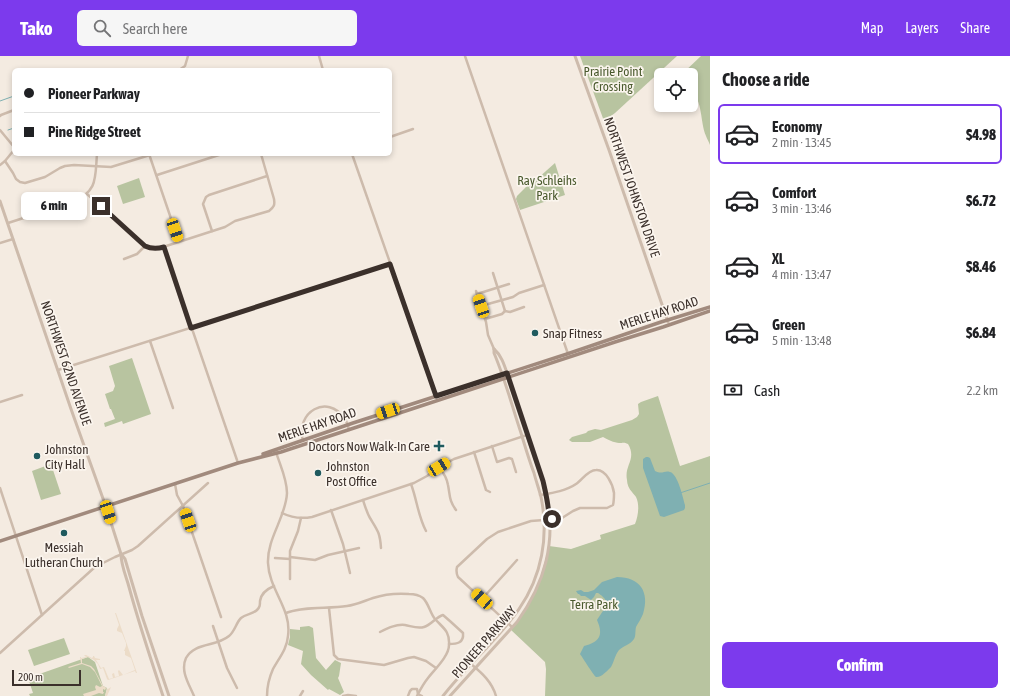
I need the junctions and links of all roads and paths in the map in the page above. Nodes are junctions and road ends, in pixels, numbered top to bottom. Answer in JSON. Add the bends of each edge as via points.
{"nodes":[{"id":1,"x":188,"y":56,"type":"edge"},
{"id":2,"x":319,"y":56,"type":"edge"},
{"id":3,"x":466,"y":56,"type":"edge"},
{"id":4,"x":575,"y":56,"type":"edge"},
{"id":5,"x":182,"y":68,"type":"edge"},
{"id":6,"x":322,"y":68,"type":"edge"},
{"id":7,"x":12,"y":111,"type":"edge"},
{"id":8,"x":0,"y":116,"type":"edge"},
{"id":9,"x":413,"y":129,"type":"dead end"},
{"id":10,"x":0,"y":130,"type":"edge"},
{"id":11,"x":392,"y":136,"type":"edge"},
{"id":12,"x":12,"y":145,"type":"edge"},
{"id":13,"x":12,"y":152,"type":"edge"},
{"id":14,"x":97,"y":156,"type":"edge"},
{"id":15,"x":146,"y":156,"type":"edge"},
{"id":16,"x":149,"y":156,"type":"edge"},
{"id":17,"x":216,"y":156,"type":"edge"},
{"id":18,"x":262,"y":156,"type":"edge"},
{"id":19,"x":353,"y":156,"type":"edge"},
{"id":20,"x":5,"y":161,"type":"junction"},
{"id":21,"x":0,"y":165,"type":"edge"},
{"id":22,"x":96,"y":166,"type":"junction"},
{"id":23,"x":157,"y":175,"type":"junction"},
{"id":24,"x":267,"y":176,"type":"junction"},
{"id":25,"x":87,"y":194,"type":"junction"},
{"id":26,"x":0,"y":201,"type":"edge"},
{"id":27,"x":8,"y":223,"type":"junction"},
{"id":28,"x":212,"y":231,"type":"junction"},
{"id":29,"x":13,"y":239,"type":"junction"},
{"id":30,"x":179,"y":242,"type":"junction"},
{"id":31,"x":0,"y":243,"type":"edge"},
{"id":32,"x":145,"y":246,"type":"junction"},
{"id":33,"x":164,"y":247,"type":"junction"},
{"id":34,"x":124,"y":259,"type":"dead end"},
{"id":35,"x":390,"y":264,"type":"junction"},
{"id":36,"x":493,"y":273,"type":"dead end"},
{"id":37,"x":509,"y":284,"type":"dead end"},
{"id":38,"x":544,"y":285,"type":"junction"},
{"id":39,"x":498,"y":288,"type":"junction"},
{"id":40,"x":476,"y":291,"type":"dead end"},
{"id":41,"x":477,"y":294,"type":"junction"},
{"id":42,"x":502,"y":300,"type":"junction"},
{"id":43,"x":488,"y":304,"type":"dead end"},
{"id":44,"x":524,"y":307,"type":"dead end"},
{"id":45,"x":710,"y":307,"type":"edge"},
{"id":46,"x":505,"y":311,"type":"junction"},
{"id":47,"x":710,"y":312,"type":"edge"},
{"id":48,"x":485,"y":319,"type":"junction"},
{"id":49,"x":667,"y":320,"type":"junction"},
{"id":50,"x":669,"y":325,"type":"junction"},
{"id":51,"x":191,"y":328,"type":"junction"},
{"id":52,"x":150,"y":341,"type":"junction"},
{"id":53,"x":494,"y":349,"type":"junction"},
{"id":54,"x":568,"y":355,"type":"junction"},
{"id":55,"x":58,"y":370,"type":"junction"},
{"id":56,"x":507,"y":373,"type":"junction"},
{"id":57,"x":502,"y":374,"type":"junction"},
{"id":58,"x":509,"y":378,"type":"junction"},
{"id":59,"x":504,"y":379,"type":"junction"},
{"id":60,"x":22,"y":395,"type":"dead end"},
{"id":61,"x":436,"y":396,"type":"junction"},
{"id":62,"x":438,"y":401,"type":"junction"},
{"id":63,"x":0,"y":402,"type":"edge"},
{"id":64,"x":174,"y":408,"type":"dead end"},
{"id":65,"x":348,"y":424,"type":"junction"},
{"id":66,"x":349,"y":430,"type":"junction"},
{"id":67,"x":527,"y":435,"type":"junction"},
{"id":68,"x":522,"y":437,"type":"junction"},
{"id":69,"x":303,"y":442,"type":"junction"},
{"id":70,"x":492,"y":446,"type":"junction"},
{"id":71,"x":276,"y":451,"type":"junction"},
{"id":72,"x":474,"y":452,"type":"junction"},
{"id":73,"x":238,"y":463,"type":"junction"},
{"id":74,"x":439,"y":467,"type":"junction"},
{"id":75,"x":516,"y":472,"type":"dead end"},
{"id":76,"x":208,"y":483,"type":"dead end"},
{"id":77,"x":175,"y":484,"type":"junction"},
{"id":78,"x":411,"y":484,"type":"junction"},
{"id":79,"x":0,"y":488,"type":"edge"},
{"id":80,"x":490,"y":492,"type":"dead end"},
{"id":81,"x":546,"y":494,"type":"junction"},
{"id":82,"x":540,"y":495,"type":"junction"},
{"id":83,"x":363,"y":500,"type":"junction"},
{"id":84,"x":183,"y":506,"type":"junction"},
{"id":85,"x":106,"y":507,"type":"junction"},
{"id":86,"x":331,"y":510,"type":"junction"},
{"id":87,"x":456,"y":510,"type":"dead end"},
{"id":88,"x":282,"y":513,"type":"junction"},
{"id":89,"x":301,"y":518,"type":"junction"},
{"id":90,"x":549,"y":519,"type":"junction"},
{"id":91,"x":544,"y":520,"type":"junction"},
{"id":92,"x":426,"y":531,"type":"dead end"},
{"id":93,"x":15,"y":536,"type":"junction"},
{"id":94,"x":0,"y":541,"type":"edge"},
{"id":95,"x":359,"y":548,"type":"dead end"},
{"id":96,"x":382,"y":548,"type":"dead end"},
{"id":97,"x":345,"y":551,"type":"junction"},
{"id":98,"x":121,"y":554,"type":"junction"},
{"id":99,"x":275,"y":558,"type":"dead end"},
{"id":100,"x":290,"y":558,"type":"junction"},
{"id":101,"x":517,"y":560,"type":"dead end"},
{"id":102,"x":350,"y":573,"type":"dead end"},
{"id":103,"x":290,"y":579,"type":"dead end"},
{"id":104,"x":274,"y":586,"type":"junction"},
{"id":105,"x":482,"y":599,"type":"junction"},
{"id":106,"x":329,"y":608,"type":"junction"},
{"id":107,"x":286,"y":613,"type":"junction"},
{"id":108,"x":42,"y":615,"type":"junction"},
{"id":109,"x":221,"y":617,"type":"dead end"},
{"id":110,"x":436,"y":620,"type":"junction"},
{"id":111,"x":508,"y":624,"type":"junction"},
{"id":112,"x":213,"y":626,"type":"dead end"},
{"id":113,"x":512,"y":627,"type":"junction"},
{"id":114,"x":380,"y":632,"type":"dead end"},
{"id":115,"x":218,"y":642,"type":"junction"},
{"id":116,"x":449,"y":644,"type":"junction"},
{"id":117,"x":0,"y":653,"type":"edge"},
{"id":118,"x":471,"y":664,"type":"junction"},
{"id":119,"x":475,"y":667,"type":"junction"},
{"id":120,"x":436,"y":668,"type":"junction"},
{"id":121,"x":237,"y":688,"type":"dead end"},
{"id":122,"x":303,"y":691,"type":"dead end"},
{"id":123,"x":418,"y":694,"type":"edge"},
{"id":124,"x":163,"y":696,"type":"edge"},
{"id":125,"x":169,"y":696,"type":"edge"},
{"id":126,"x":194,"y":696,"type":"edge"},
{"id":127,"x":267,"y":696,"type":"edge"},
{"id":128,"x":300,"y":696,"type":"edge"},
{"id":129,"x":343,"y":696,"type":"edge"},
{"id":130,"x":356,"y":696,"type":"edge"},
{"id":131,"x":408,"y":696,"type":"edge"},
{"id":132,"x":422,"y":696,"type":"edge"},
{"id":133,"x":443,"y":696,"type":"edge"},
{"id":134,"x":450,"y":696,"type":"edge"},
{"id":135,"x":496,"y":696,"type":"edge"}],
"edges":[{"from":1,"to":5,"type":"street"},
{"from":2,"to":6,"type":"street"},
{"from":3,"to":38,"type":"street"},
{"from":4,"to":49,"type":"street","name":"NORTHWEST JOHNSTON DRIVE"},
{"from":7,"to":8,"type":"street"},
{"from":9,"to":11,"type":"street"},
{"from":10,"to":12,"type":"street"},
{"from":13,"to":20,"type":"street"},
{"from":14,"to":22,"type":"street"},
{"from":15,"to":22,"type":"street","via":[[115,166]]},
{"from":16,"to":23,"type":"street"},
{"from":17,"to":23,"type":"street"},
{"from":18,"to":24,"type":"street"},
{"from":19,"to":35,"type":"street"},
{"from":20,"to":21,"type":"street"},
{"from":20,"to":22,"type":"street","via":[[18,182],[23,183],[45,177],[65,166]]},
{"from":22,"to":25,"type":"street","via":[[92,188]]},
{"from":23,"to":30,"type":"street"},
{"from":24,"to":28,"type":"street","via":[[275,204],[272,208]]},
{"from":24,"to":28,"type":"street","via":[[206,197],[203,204]]},
{"from":25,"to":27,"type":"street","via":[[73,202]]},
{"from":25,"to":32,"type":"street"},
{"from":26,"to":27,"type":"street","name":"NORTHWEST 62ND AVENUE"},
{"from":27,"to":29,"type":"street","name":"NORTHWEST 62ND AVENUE"},
{"from":28,"to":30,"type":"street"},
{"from":29,"to":31,"type":"street"},
{"from":29,"to":55,"type":"street","name":"NORTHWEST 62ND AVENUE"},
{"from":30,"to":33,"type":"street"},
{"from":32,"to":33,"type":"street"},
{"from":32,"to":34,"type":"street","via":[[137,254]]},
{"from":33,"to":51,"type":"street"},
{"from":35,"to":51,"type":"street"},
{"from":35,"to":61,"type":"street"},
{"from":36,"to":39,"type":"street"},
{"from":37,"to":39,"type":"street"},
{"from":38,"to":42,"type":"street"},
{"from":38,"to":54,"type":"street"},
{"from":39,"to":41,"type":"street"},
{"from":39,"to":42,"type":"street"},
{"from":40,"to":41,"type":"street","name":"PIONEER PARKWAY"},
{"from":41,"to":48,"type":"street","name":"PIONEER PARKWAY"},
{"from":42,"to":43,"type":"street"},
{"from":42,"to":46,"type":"street"},
{"from":44,"to":46,"type":"street","via":[[510,312]]},
{"from":45,"to":49,"type":"main road","name":"MERLE HAY ROAD"},
{"from":46,"to":48,"type":"street"},
{"from":47,"to":50,"type":"main road","name":"MERLE HAY ROAD"},
{"from":48,"to":53,"type":"street","name":"PIONEER PARKWAY"},
{"from":49,"to":50,"type":"street","name":"NORTHWEST JOHNSTON DRIVE"},
{"from":49,"to":54,"type":"main road","name":"MERLE HAY ROAD"},
{"from":50,"to":54,"type":"main road","name":"MERLE HAY ROAD"},
{"from":51,"to":52,"type":"street"},
{"from":51,"to":73,"type":"street"},
{"from":52,"to":55,"type":"street"},
{"from":52,"to":64,"type":"street"},
{"from":53,"to":56,"type":"street","name":"PIONEER PARKWAY","via":[[502,359]]},
{"from":53,"to":57,"type":"street","name":"PIONEER PARKWAY"},
{"from":54,"to":56,"type":"main road","name":"MERLE HAY ROAD"},
{"from":54,"to":58,"type":"main road","name":"MERLE HAY ROAD"},
{"from":55,"to":85,"type":"street","name":"NORTHWEST 62ND AVENUE"},
{"from":56,"to":57,"type":"main road","name":"MERLE HAY ROAD"},
{"from":56,"to":58,"type":"street","name":"PIONEER PARKWAY"},
{"from":57,"to":59,"type":"street","name":"PIONEER PARKWAY"},
{"from":57,"to":61,"type":"main road","name":"MERLE HAY ROAD"},
{"from":58,"to":59,"type":"main road","name":"MERLE HAY ROAD"},
{"from":58,"to":67,"type":"street","name":"PIONEER PARKWAY"},
{"from":59,"to":62,"type":"main road","name":"MERLE HAY ROAD"},
{"from":59,"to":68,"type":"street","name":"PIONEER PARKWAY"},
{"from":60,"to":63,"type":"street"},
{"from":61,"to":62,"type":"street"},
{"from":61,"to":65,"type":"main road","name":"MERLE HAY ROAD"},
{"from":62,"to":66,"type":"main road","name":"MERLE HAY ROAD"},
{"from":65,"to":66,"type":"street"},
{"from":65,"to":69,"type":"main road","name":"MERLE HAY ROAD"},
{"from":65,"to":69,"type":"street","via":[[335,410],[318,408],[304,419],[301,429]]},
{"from":66,"to":69,"type":"main road","name":"MERLE HAY ROAD"},
{"from":67,"to":68,"type":"street"},
{"from":67,"to":81,"type":"street","name":"PIONEER PARKWAY"},
{"from":68,"to":70,"type":"street"},
{"from":68,"to":82,"type":"street","name":"PIONEER PARKWAY"},
{"from":69,"to":71,"type":"main road","name":"MERLE HAY ROAD"},
{"from":70,"to":72,"type":"street"},
{"from":70,"to":75,"type":"street","via":[[497,462],[512,459]]},
{"from":71,"to":73,"type":"main road","name":"MERLE HAY ROAD"},
{"from":71,"to":88,"type":"street","via":[[286,488]]},
{"from":72,"to":74,"type":"street"},
{"from":72,"to":80,"type":"street","via":[[486,490]]},
{"from":73,"to":77,"type":"main road","name":"MERLE HAY ROAD"},
{"from":74,"to":78,"type":"street"},
{"from":74,"to":87,"type":"street","via":[[446,477],[451,501]]},
{"from":76,"to":84,"type":"street"},
{"from":77,"to":84,"type":"street"},
{"from":77,"to":85,"type":"main road","name":"MERLE HAY ROAD"},
{"from":78,"to":83,"type":"street"},
{"from":78,"to":92,"type":"street"},
{"from":79,"to":93,"type":"street"},
{"from":81,"to":82,"type":"street"},
{"from":81,"to":90,"type":"street","name":"PIONEER PARKWAY"},
{"from":81,"to":90,"type":"street","via":[[572,487],[596,470],[603,471],[607,476],[614,494],[613,505],[608,508],[580,508],[562,518]]},
{"from":82,"to":91,"type":"street","name":"PIONEER PARKWAY"},
{"from":83,"to":86,"type":"street"},
{"from":83,"to":96,"type":"street","via":[[380,534]]},
{"from":84,"to":98,"type":"street","via":[[138,546]]},
{"from":84,"to":109,"type":"street"},
{"from":85,"to":93,"type":"main road","name":"MERLE HAY ROAD"},
{"from":85,"to":98,"type":"street","name":"NORTHWEST 62ND AVENUE"},
{"from":86,"to":89,"type":"street"},
{"from":86,"to":97,"type":"street"},
{"from":88,"to":89,"type":"street"},
{"from":88,"to":104,"type":"street","via":[[269,551],[268,564]]},
{"from":89,"to":100,"type":"street"},
{"from":90,"to":91,"type":"street"},
{"from":90,"to":113,"type":"street","name":"PIONEER PARKWAY","via":[[549,541],[544,571],[532,600]]},
{"from":91,"to":105,"type":"street","via":[[526,522],[498,532],[460,564],[456,574]]},
{"from":91,"to":111,"type":"street","name":"PIONEER PARKWAY","via":[[544,541],[538,570],[526,598]]},
{"from":93,"to":94,"type":"main road","name":"MERLE HAY ROAD"},
{"from":93,"to":108,"type":"street"},
{"from":95,"to":97,"type":"street"},
{"from":97,"to":100,"type":"street","via":[[314,560]]},
{"from":97,"to":102,"type":"street"},
{"from":98,"to":108,"type":"street","via":[[95,567]]},
{"from":98,"to":124,"type":"street","name":"NORTHWEST 62ND AVENUE","via":[[138,620]]},
{"from":98,"to":125,"type":"street","name":"NORTHWEST 62ND AVENUE","via":[[125,559]]},
{"from":99,"to":100,"type":"street"},
{"from":100,"to":103,"type":"street"},
{"from":101,"to":105,"type":"street"},
{"from":104,"to":107,"type":"street"},
{"from":104,"to":115,"type":"street","via":[[263,593],[256,611],[241,618],[234,631]]},
{"from":105,"to":111,"type":"street"},
{"from":106,"to":107,"type":"street"},
{"from":106,"to":110,"type":"street","via":[[390,594],[413,594],[425,600]]},
{"from":106,"to":120,"type":"street","via":[[334,655],[338,659],[384,665],[414,657]]},
{"from":107,"to":127,"type":"street","via":[[289,626],[287,641],[271,676]]},
{"from":108,"to":117,"type":"street"},
{"from":110,"to":114,"type":"street","via":[[424,627],[402,625]]},
{"from":110,"to":116,"type":"street","via":[[446,631]]},
{"from":110,"to":116,"type":"street","via":[[443,615],[462,632],[463,638],[460,642]]},
{"from":111,"to":113,"type":"street"},
{"from":111,"to":118,"type":"street","name":"PIONEER PARKWAY"},
{"from":112,"to":115,"type":"street"},
{"from":113,"to":119,"type":"street","name":"PIONEER PARKWAY"},
{"from":115,"to":121,"type":"street"},
{"from":115,"to":126,"type":"street","via":[[197,647],[186,657],[184,672]]},
{"from":116,"to":120,"type":"street","via":[[446,655]]},
{"from":118,"to":119,"type":"street"},
{"from":118,"to":133,"type":"street","name":"PIONEER PARKWAY"},
{"from":119,"to":134,"type":"street","name":"PIONEER PARKWAY"},
{"from":119,"to":135,"type":"street","via":[[485,676]]},
{"from":120,"to":123,"type":"street"},
{"from":122,"to":128,"type":"street"},
{"from":123,"to":131,"type":"street","via":[[417,690],[412,689]]},
{"from":123,"to":132,"type":"street"},
{"from":129,"to":130,"type":"street"}]}
